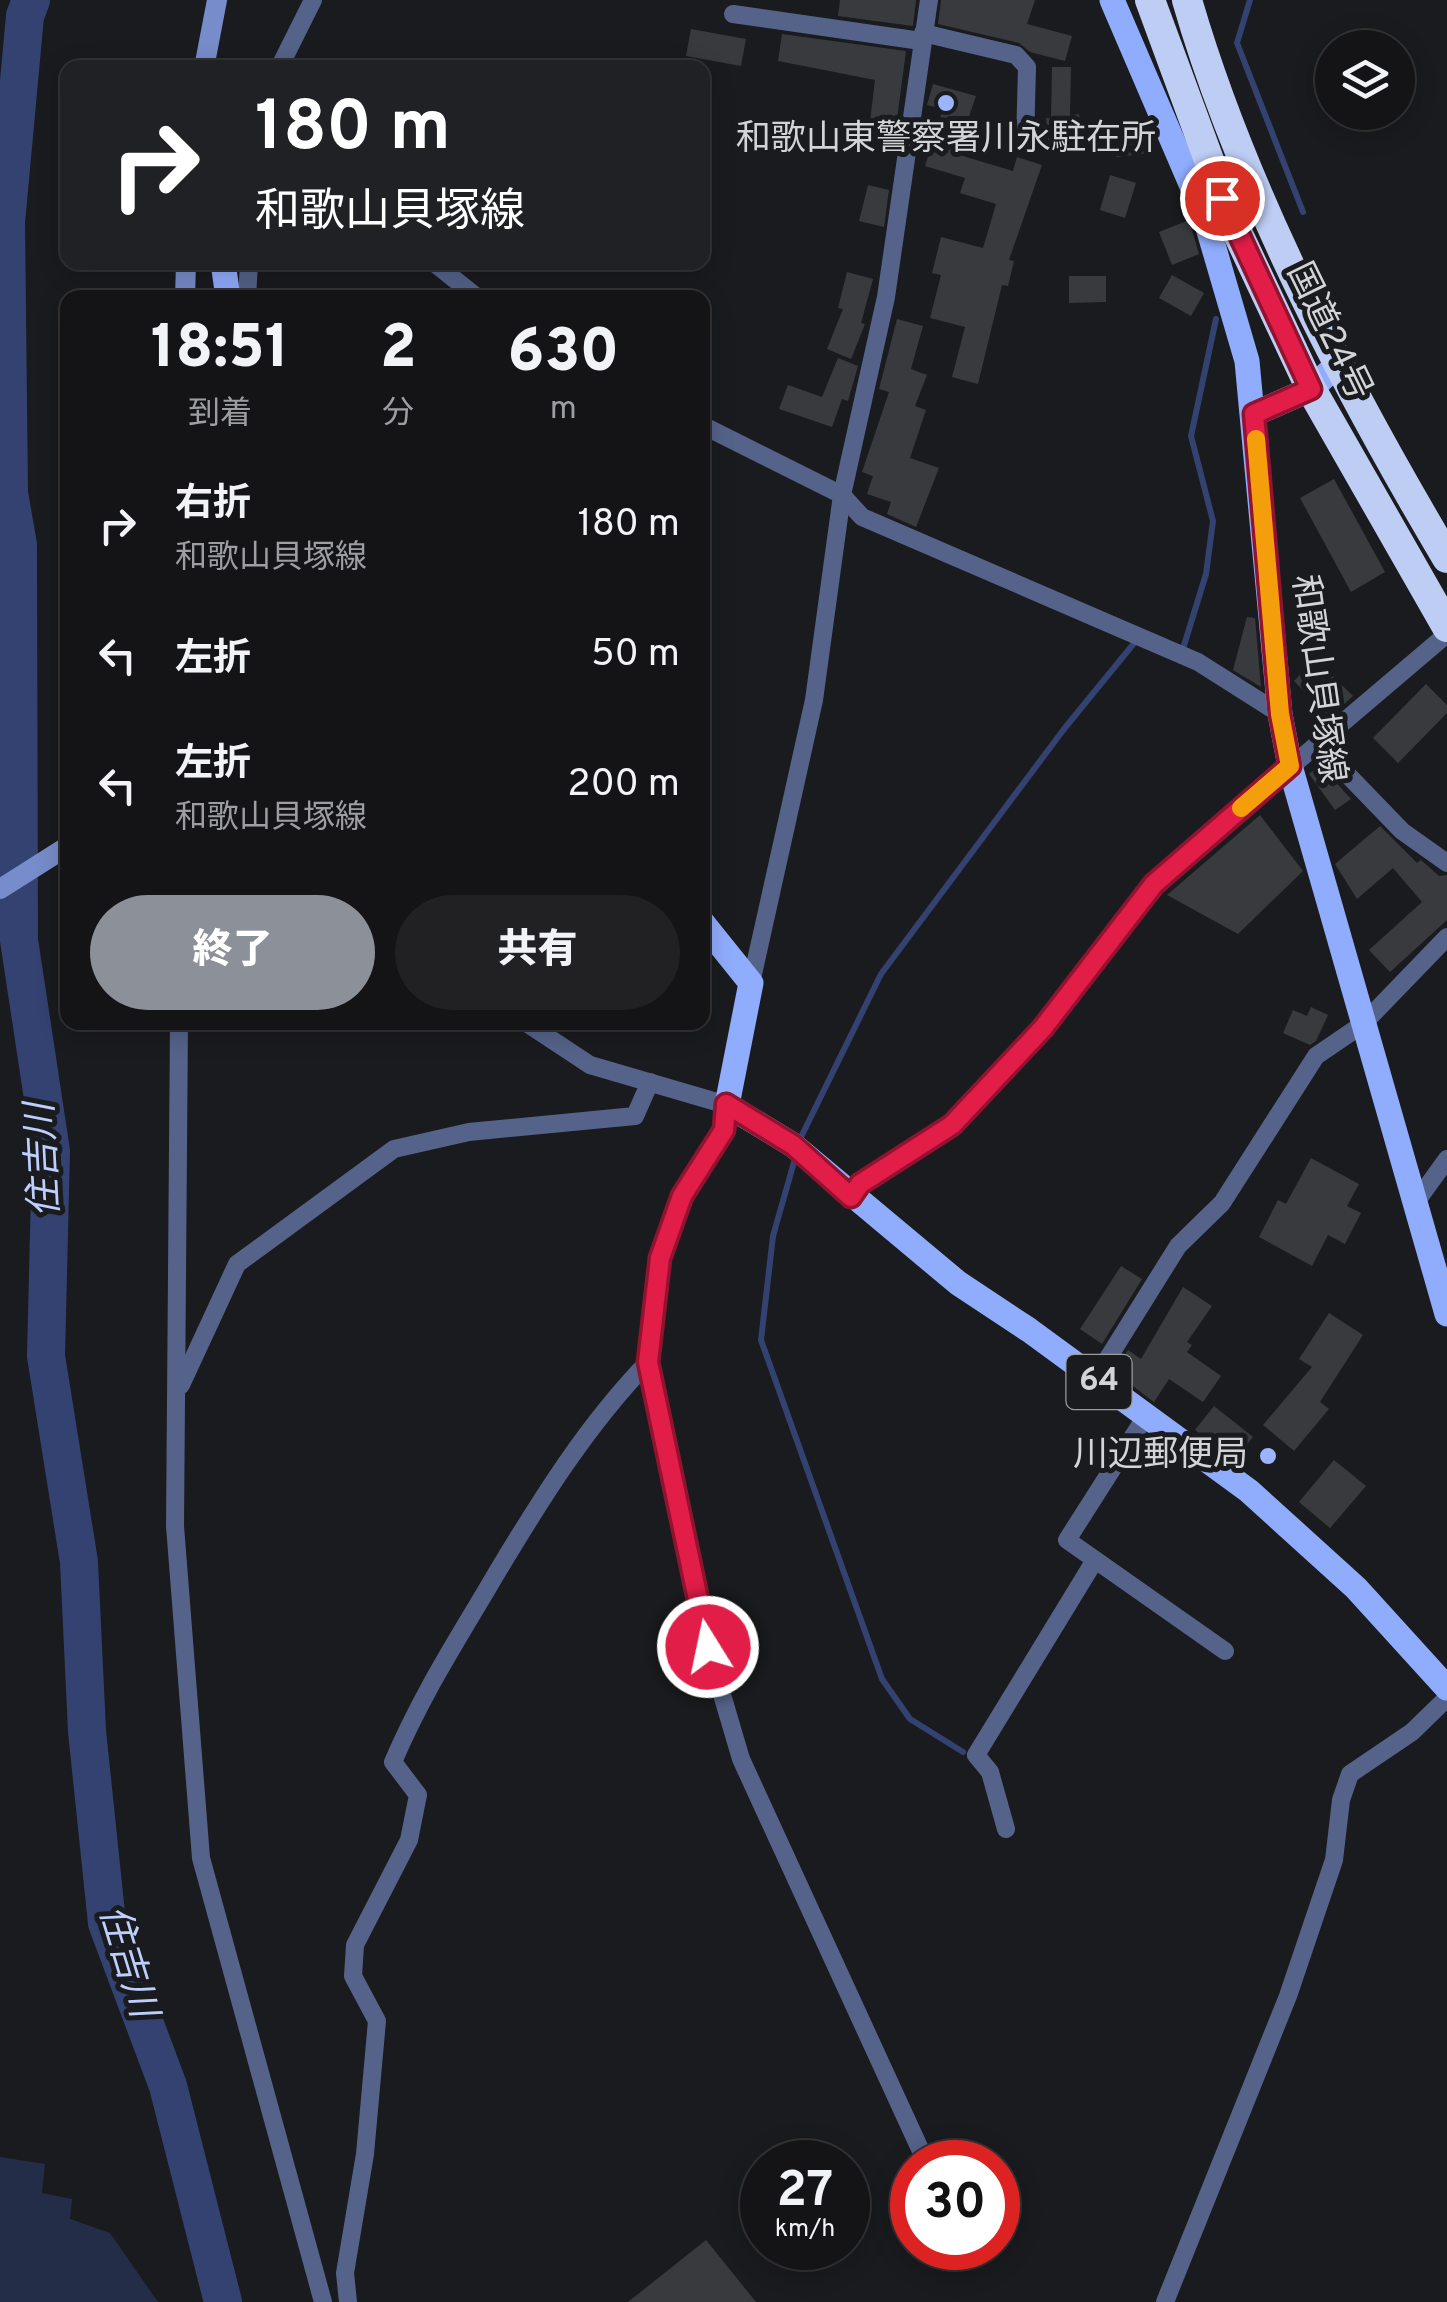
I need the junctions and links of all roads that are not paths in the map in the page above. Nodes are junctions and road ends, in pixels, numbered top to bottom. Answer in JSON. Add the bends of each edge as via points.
{"nodes":[{"id":1,"x":217,"y":0,"type":"edge"},
{"id":2,"x":312,"y":0,"type":"edge"},
{"id":3,"x":929,"y":0,"type":"edge"},
{"id":4,"x":1112,"y":0,"type":"edge"},
{"id":5,"x":1150,"y":0,"type":"edge"},
{"id":6,"x":1187,"y":0,"type":"edge"},
{"id":7,"x":733,"y":14,"type":"dead end"},
{"id":8,"x":922,"y":37,"type":"junction"},
{"id":9,"x":206,"y":60,"type":"edge"},
{"id":10,"x":283,"y":60,"type":"edge"},
{"id":11,"x":1025,"y":143,"type":"dead end"},
{"id":12,"x":442,"y":270,"type":"edge"},
{"id":13,"x":468,"y":290,"type":"edge"},
{"id":14,"x":1339,"y":363,"type":"junction"},
{"id":15,"x":1311,"y":389,"type":"junction"},
{"id":16,"x":1254,"y":414,"type":"junction"},
{"id":17,"x":710,"y":429,"type":"edge"},
{"id":18,"x":842,"y":494,"type":"junction"},
{"id":19,"x":1447,"y":558,"type":"edge"},
{"id":20,"x":1447,"y":631,"type":"edge"},
{"id":21,"x":1280,"y":714,"type":"junction"},
{"id":22,"x":1317,"y":744,"type":"junction"},
{"id":23,"x":1290,"y":766,"type":"junction"},
{"id":24,"x":60,"y":851,"type":"edge"},
{"id":25,"x":1447,"y":863,"type":"edge"},
{"id":26,"x":0,"y":889,"type":"edge"},
{"id":27,"x":710,"y":932,"type":"edge"},
{"id":28,"x":1447,"y":937,"type":"edge"},
{"id":29,"x":751,"y":983,"type":"junction"},
{"id":30,"x":1363,"y":1024,"type":"junction"},
{"id":31,"x":179,"y":1030,"type":"edge"},
{"id":32,"x":537,"y":1030,"type":"edge"},
{"id":33,"x":650,"y":1082,"type":"junction"},
{"id":34,"x":726,"y":1104,"type":"junction"},
{"id":35,"x":1447,"y":1159,"type":"edge"},
{"id":36,"x":851,"y":1197,"type":"junction"},
{"id":37,"x":1416,"y":1202,"type":"junction"},
{"id":38,"x":1447,"y":1314,"type":"edge"},
{"id":39,"x":648,"y":1362,"type":"junction"},
{"id":40,"x":1095,"y":1379,"type":"junction"},
{"id":41,"x":179,"y":1390,"type":"junction"},
{"id":42,"x":1146,"y":1416,"type":"junction"},
{"id":43,"x":1095,"y":1560,"type":"junction"},
{"id":44,"x":1224,"y":1651,"type":"dead end"},
{"id":45,"x":1447,"y":1688,"type":"edge"},
{"id":46,"x":1447,"y":1698,"type":"edge"},
{"id":47,"x":1006,"y":1829,"type":"dead end"},
{"id":48,"x":916,"y":2140,"type":"edge"},
{"id":49,"x":323,"y":2302,"type":"edge"},
{"id":50,"x":348,"y":2302,"type":"edge"},
{"id":51,"x":1165,"y":2302,"type":"edge"}],
"edges":[{"from":1,"to":9,"type":"main road"},
{"from":2,"to":10,"type":"street"},
{"from":3,"to":8,"type":"street"},
{"from":4,"to":16,"type":"main road","name":"和歌山貝塚線","via":[[1216,248]]},
{"from":5,"to":15,"type":"highway","name":"国道24号","via":[[1230,217]]},
{"from":6,"to":14,"type":"highway","name":"国道24号","via":[[1276,236]]},
{"from":7,"to":8,"type":"street"},
{"from":8,"to":11,"type":"street","via":[[1016,55],[1027,67]]},
{"from":8,"to":18,"type":"street","via":[[886,298]]},
{"from":12,"to":13,"type":"street"},
{"from":14,"to":15,"type":"main road"},
{"from":14,"to":19,"type":"highway","name":"国道24号"},
{"from":15,"to":16,"type":"main road"},
{"from":15,"to":20,"type":"highway","name":"国道24号"},
{"from":16,"to":21,"type":"main road","name":"和歌山貝塚線"},
{"from":17,"to":18,"type":"street"},
{"from":18,"to":21,"type":"street","via":[[862,517],[1198,662]]},
{"from":18,"to":29,"type":"street","via":[[814,700]]},
{"from":20,"to":22,"type":"street"},
{"from":21,"to":23,"type":"main road","name":"和歌山貝塚線"},
{"from":22,"to":23,"type":"street"},
{"from":22,"to":25,"type":"street","via":[[1402,830]]},
{"from":23,"to":30,"type":"main road","name":"和歌山貝塚線"},
{"from":23,"to":36,"type":"street","via":[[1154,884],[1043,1028],[952,1125],[860,1184]]},
{"from":24,"to":26,"type":"main road"},
{"from":27,"to":29,"type":"main road"},
{"from":28,"to":30,"type":"street"},
{"from":29,"to":34,"type":"main road"},
{"from":30,"to":37,"type":"main road","name":"和歌山貝塚線"},
{"from":30,"to":40,"type":"street","via":[[1316,1056],[1222,1203],[1178,1246]]},
{"from":31,"to":41,"type":"street"},
{"from":32,"to":33,"type":"street","via":[[590,1065]]},
{"from":33,"to":34,"type":"street"},
{"from":33,"to":41,"type":"street","via":[[635,1116],[470,1132],[394,1149],[238,1264]]},
{"from":34,"to":36,"type":"main road","number":"64","via":[[793,1145]]},
{"from":34,"to":39,"type":"street","via":[[724,1130],[682,1196],[660,1258]]},
{"from":35,"to":37,"type":"street"},
{"from":36,"to":40,"type":"main road","number":"64"},
{"from":37,"to":38,"type":"main road","name":"和歌山貝塚線"},
{"from":39,"to":48,"type":"street","via":[[708,1647],[741,1759]]},
{"from":39,"to":50,"type":"street","via":[[531,1513],[422,1695],[393,1762],[418,1795],[409,1840],[355,1944],[353,1976],[378,2021],[345,2273]]},
{"from":40,"to":42,"type":"main road","number":"64"},
{"from":41,"to":49,"type":"street","via":[[174,1526],[200,1858]]},
{"from":42,"to":43,"type":"street","via":[[1067,1540]]},
{"from":42,"to":45,"type":"main road","number":"64","via":[[1249,1492],[1342,1576]]},
{"from":43,"to":44,"type":"street"},
{"from":43,"to":47,"type":"street","via":[[976,1756],[990,1772]]},
{"from":46,"to":51,"type":"street","via":[[1412,1732],[1350,1774],[1334,1860],[1288,1996]]}]}
